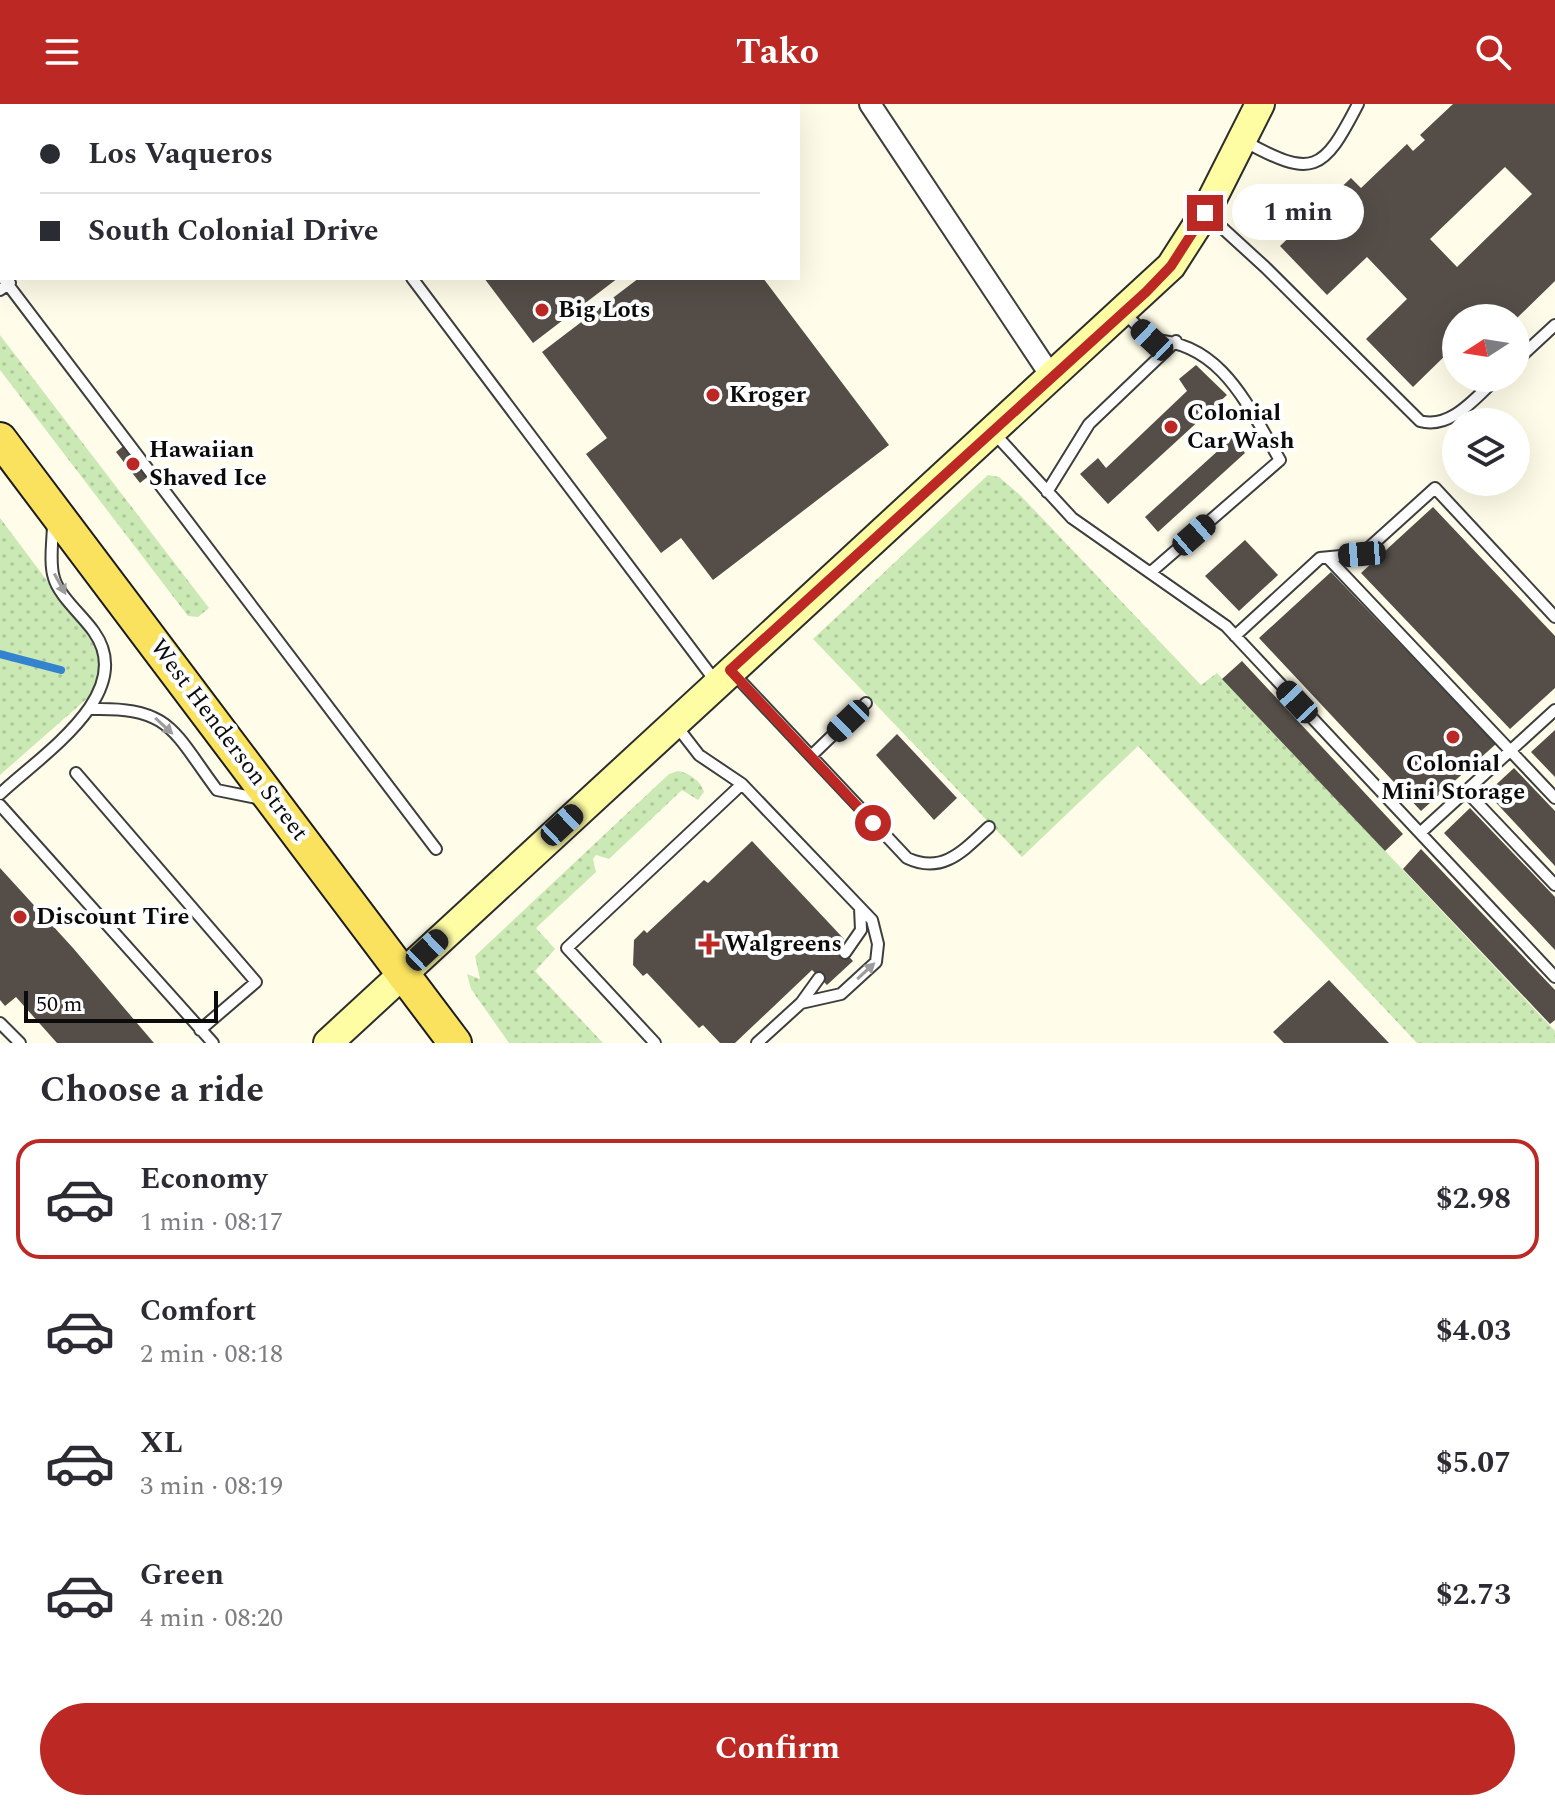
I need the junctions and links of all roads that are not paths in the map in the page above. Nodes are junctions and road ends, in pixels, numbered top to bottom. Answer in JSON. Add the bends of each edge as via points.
{"nodes":[{"id":1,"x":870,"y":104,"type":"edge"},
{"id":2,"x":1260,"y":104,"type":"edge"},
{"id":3,"x":1358,"y":104,"type":"edge"},
{"id":4,"x":1242,"y":141,"type":"junction"},
{"id":5,"x":1205,"y":213,"type":"junction"},
{"id":6,"x":6,"y":280,"type":"edge"},
{"id":7,"x":414,"y":280,"type":"edge"},
{"id":8,"x":1123,"y":312,"type":"junction"},
{"id":9,"x":1555,"y":325,"type":"edge"},
{"id":10,"x":1176,"y":341,"type":"junction"},
{"id":11,"x":1530,"y":348,"type":"edge"},
{"id":12,"x":1051,"y":376,"type":"junction"},
{"id":13,"x":1481,"y":392,"type":"edge"},
{"id":14,"x":992,"y":430,"type":"junction"},
{"id":15,"x":0,"y":439,"type":"edge"},
{"id":16,"x":1047,"y":492,"type":"junction"},
{"id":17,"x":53,"y":508,"type":"junction"},
{"id":18,"x":1328,"y":558,"type":"junction"},
{"id":19,"x":1151,"y":572,"type":"junction"},
{"id":20,"x":1555,"y":617,"type":"edge"},
{"id":21,"x":1235,"y":636,"type":"junction"},
{"id":22,"x":723,"y":676,"type":"junction"},
{"id":23,"x":866,"y":703,"type":"dead end"},
{"id":24,"x":92,"y":709,"type":"junction"},
{"id":25,"x":1555,"y":710,"type":"edge"},
{"id":26,"x":674,"y":722,"type":"junction"},
{"id":27,"x":1511,"y":751,"type":"junction"},
{"id":28,"x":811,"y":756,"type":"junction"},
{"id":29,"x":76,"y":773,"type":"dead end"},
{"id":30,"x":742,"y":784,"type":"junction"},
{"id":31,"x":1466,"y":791,"type":"junction"},
{"id":32,"x":0,"y":794,"type":"edge"},
{"id":33,"x":1555,"y":798,"type":"edge"},
{"id":34,"x":276,"y":802,"type":"junction"},
{"id":35,"x":0,"y":805,"type":"edge"},
{"id":36,"x":989,"y":827,"type":"dead end"},
{"id":37,"x":1420,"y":833,"type":"junction"},
{"id":38,"x":436,"y":849,"type":"dead end"},
{"id":39,"x":1555,"y":885,"type":"edge"},
{"id":40,"x":860,"y":906,"type":"junction"},
{"id":41,"x":845,"y":953,"type":"dead end"},
{"id":42,"x":404,"y":971,"type":"junction"},
{"id":43,"x":1555,"y":977,"type":"edge"},
{"id":44,"x":819,"y":978,"type":"dead end"},
{"id":45,"x":801,"y":1003,"type":"junction"},
{"id":46,"x":0,"y":1023,"type":"edge"},
{"id":47,"x":200,"y":1030,"type":"junction"},
{"id":48,"x":20,"y":1043,"type":"edge"},
{"id":49,"x":213,"y":1043,"type":"edge"},
{"id":50,"x":328,"y":1043,"type":"edge"},
{"id":51,"x":455,"y":1043,"type":"edge"},
{"id":52,"x":655,"y":1043,"type":"edge"},
{"id":53,"x":757,"y":1043,"type":"edge"}],
"edges":[{"from":1,"to":12,"type":"street"},
{"from":2,"to":4,"type":"street"},
{"from":3,"to":4,"type":"lane","via":[[1339,140],[1315,162],[1287,164]]},
{"from":4,"to":5,"type":"street"},
{"from":5,"to":8,"type":"street","via":[[1171,266]]},
{"from":5,"to":13,"type":"lane","via":[[1420,421],[1449,420]]},
{"from":6,"to":38,"type":"lane"},
{"from":7,"to":22,"type":"lane"},
{"from":8,"to":10,"type":"lane","via":[[1152,340]]},
{"from":8,"to":12,"type":"street"},
{"from":9,"to":11,"type":"lane"},
{"from":10,"to":16,"type":"lane","via":[[1089,424]]},
{"from":10,"to":19,"type":"lane","via":[[1199,351],[1232,381],[1280,460]]},
{"from":12,"to":14,"type":"street"},
{"from":14,"to":16,"type":"lane"},
{"from":14,"to":22,"type":"street"},
{"from":15,"to":17,"type":"main road","name":"West Henderson Street"},
{"from":16,"to":19,"type":"lane","via":[[1072,518]]},
{"from":17,"to":24,"type":"lane","one_way":true,"via":[[54,579],[104,651],[106,677]]},
{"from":17,"to":34,"type":"main road","name":"West Henderson Street"},
{"from":18,"to":20,"type":"lane","via":[[1362,554],[1435,488]]},
{"from":18,"to":21,"type":"lane","via":[[1320,558]]},
{"from":18,"to":27,"type":"lane"},
{"from":19,"to":21,"type":"lane"},
{"from":21,"to":37,"type":"lane"},
{"from":22,"to":26,"type":"street"},
{"from":22,"to":28,"type":"lane"},
{"from":23,"to":28,"type":"lane"},
{"from":24,"to":32,"type":"lane"},
{"from":24,"to":34,"type":"lane","one_way":true,"via":[[126,708],[162,720],[217,790]]},
{"from":25,"to":27,"type":"lane"},
{"from":26,"to":30,"type":"lane","via":[[699,755]]},
{"from":26,"to":42,"type":"street"},
{"from":27,"to":31,"type":"lane"},
{"from":27,"to":33,"type":"lane"},
{"from":28,"to":36,"type":"lane","via":[[894,845],[919,864],[959,855]]},
{"from":29,"to":47,"type":"lane","via":[[256,982]]},
{"from":30,"to":40,"type":"lane"},
{"from":30,"to":52,"type":"lane","via":[[567,948]]},
{"from":31,"to":37,"type":"lane"},
{"from":31,"to":39,"type":"lane"},
{"from":34,"to":42,"type":"main road","name":"West Henderson Street"},
{"from":35,"to":47,"type":"lane"},
{"from":37,"to":43,"type":"lane"},
{"from":40,"to":41,"type":"lane","via":[[861,930]]},
{"from":45,"to":40,"type":"lane","one_way":true,"via":[[841,994],[876,962],[872,920]]},
{"from":42,"to":50,"type":"street"},
{"from":42,"to":51,"type":"main road","name":"West Henderson Street"},
{"from":44,"to":45,"type":"lane"},
{"from":45,"to":53,"type":"lane"},
{"from":46,"to":48,"type":"lane"},
{"from":47,"to":49,"type":"lane"}]}
